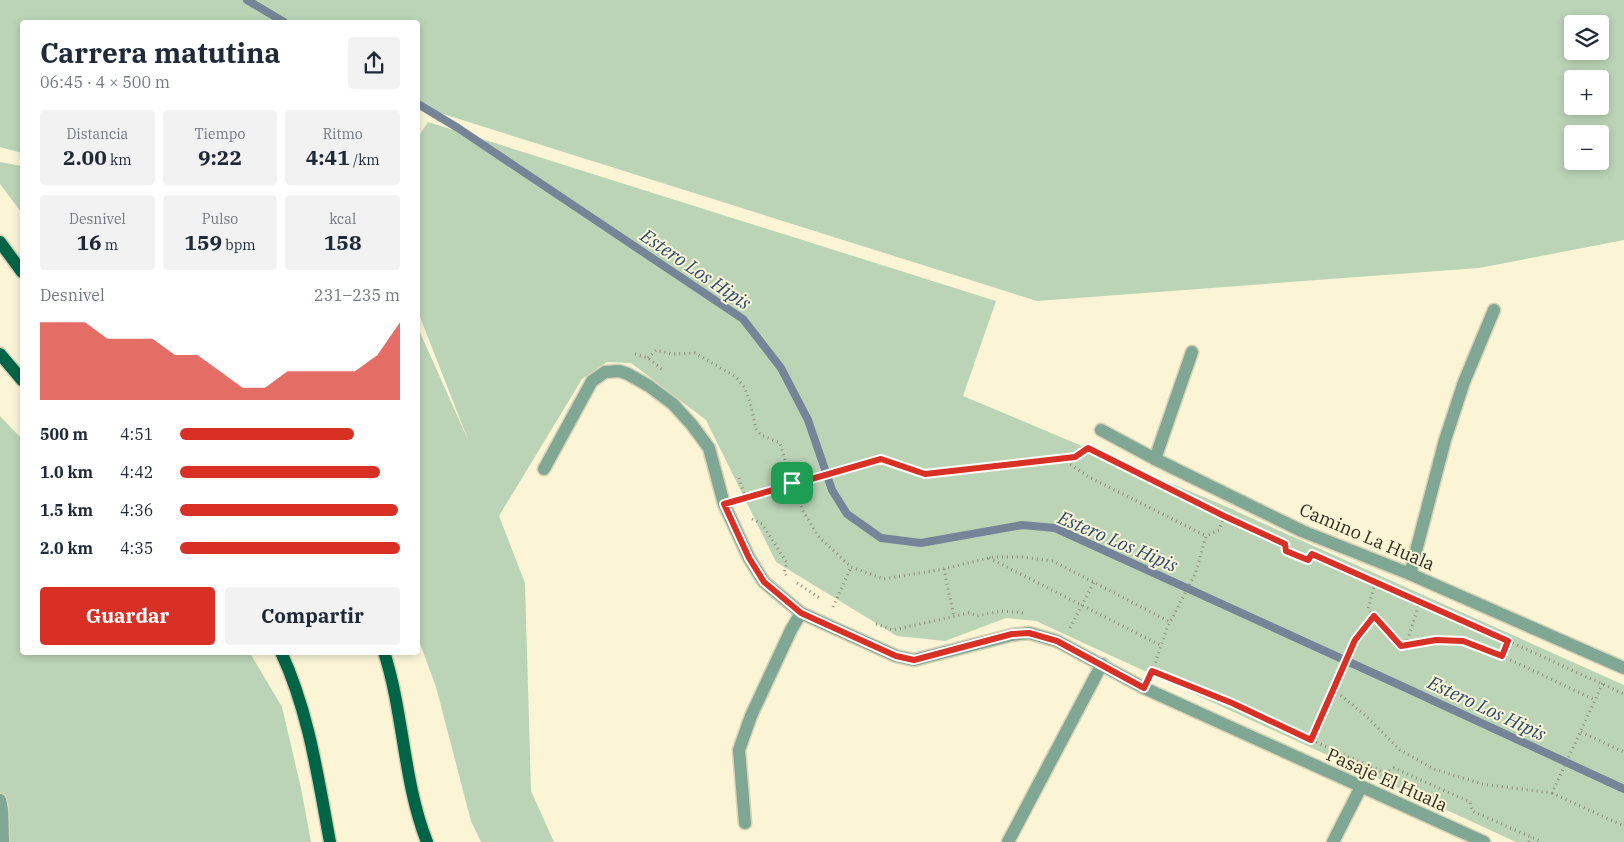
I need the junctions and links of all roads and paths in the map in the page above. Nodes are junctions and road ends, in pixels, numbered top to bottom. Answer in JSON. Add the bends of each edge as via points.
{"nodes":[{"id":1,"x":0,"y":242,"type":"edge"},
{"id":2,"x":20,"y":269,"type":"edge"},
{"id":3,"x":1494,"y":310,"type":"dead end"},
{"id":4,"x":1192,"y":352,"type":"dead end"},
{"id":5,"x":0,"y":354,"type":"edge"},
{"id":6,"x":648,"y":358,"type":"dead end"},
{"id":7,"x":20,"y":378,"type":"edge"},
{"id":8,"x":1101,"y":430,"type":"dead end"},
{"id":9,"x":1101,"y":453,"type":"dead end"},
{"id":10,"x":1062,"y":459,"type":"junction"},
{"id":11,"x":1155,"y":459,"type":"junction"},
{"id":12,"x":544,"y":469,"type":"dead end"},
{"id":13,"x":792,"y":483,"type":"junction"},
{"id":14,"x":724,"y":504,"type":"junction"},
{"id":15,"x":1215,"y":512,"type":"dead end"},
{"id":16,"x":1224,"y":516,"type":"junction"},
{"id":17,"x":1233,"y":520,"type":"dead end"},
{"id":18,"x":1206,"y":536,"type":"junction"},
{"id":19,"x":1276,"y":540,"type":"dead end"},
{"id":20,"x":989,"y":558,"type":"junction"},
{"id":21,"x":1321,"y":558,"type":"dead end"},
{"id":22,"x":851,"y":567,"type":"junction"},
{"id":23,"x":944,"y":569,"type":"junction"},
{"id":24,"x":1410,"y":574,"type":"junction"},
{"id":25,"x":1357,"y":575,"type":"dead end"},
{"id":26,"x":1094,"y":582,"type":"junction"},
{"id":27,"x":1428,"y":582,"type":"junction"},
{"id":28,"x":1375,"y":583,"type":"junction"},
{"id":29,"x":1419,"y":602,"type":"junction"},
{"id":30,"x":1081,"y":606,"type":"junction"},
{"id":31,"x":841,"y":611,"type":"dead end"},
{"id":32,"x":801,"y":613,"type":"junction"},
{"id":33,"x":1374,"y":616,"type":"junction"},
{"id":34,"x":1170,"y":622,"type":"junction"},
{"id":35,"x":875,"y":624,"type":"dead end"},
{"id":36,"x":1078,"y":633,"type":"dead end"},
{"id":37,"x":1508,"y":641,"type":"junction"},
{"id":38,"x":1160,"y":645,"type":"junction"},
{"id":39,"x":1406,"y":645,"type":"junction"},
{"id":40,"x":283,"y":655,"type":"edge"},
{"id":41,"x":385,"y":655,"type":"edge"},
{"id":42,"x":1502,"y":656,"type":"junction"},
{"id":43,"x":1612,"y":662,"type":"junction"},
{"id":44,"x":1102,"y":664,"type":"junction"},
{"id":45,"x":1144,"y":667,"type":"dead end"},
{"id":46,"x":1624,"y":668,"type":"edge"},
{"id":47,"x":1152,"y":671,"type":"junction"},
{"id":48,"x":1161,"y":675,"type":"dead end"},
{"id":49,"x":1603,"y":684,"type":"junction"},
{"id":50,"x":1144,"y":688,"type":"junction"},
{"id":51,"x":1197,"y":689,"type":"dead end"},
{"id":52,"x":1333,"y":689,"type":"junction"},
{"id":53,"x":1624,"y":694,"type":"edge"},
{"id":54,"x":1595,"y":700,"type":"junction"},
{"id":55,"x":1581,"y":732,"type":"junction"},
{"id":56,"x":1311,"y":740,"type":"junction"},
{"id":57,"x":1624,"y":752,"type":"edge"},
{"id":58,"x":1301,"y":760,"type":"junction"},
{"id":59,"x":1361,"y":787,"type":"junction"},
{"id":60,"x":1552,"y":793,"type":"junction"},
{"id":61,"x":0,"y":800,"type":"edge"},
{"id":62,"x":746,"y":823,"type":"dead end"},
{"id":63,"x":1624,"y":826,"type":"edge"},
{"id":64,"x":1531,"y":837,"type":"junction"},
{"id":65,"x":3,"y":842,"type":"edge"},
{"id":66,"x":330,"y":842,"type":"edge"},
{"id":67,"x":427,"y":842,"type":"edge"},
{"id":68,"x":1008,"y":842,"type":"edge"},
{"id":69,"x":1333,"y":842,"type":"edge"},
{"id":70,"x":1484,"y":842,"type":"edge"},
{"id":71,"x":1529,"y":842,"type":"edge"},
{"id":72,"x":1542,"y":842,"type":"edge"}],
"edges":[{"from":1,"to":2,"type":"main road"},
{"from":3,"to":24,"type":"street","via":[[1444,440]]},
{"from":4,"to":11,"type":"street"},
{"from":5,"to":7,"type":"main road"},
{"from":6,"to":13,"type":"path","via":[[656,350],[672,354],[695,353],[736,377],[750,402],[756,429],[780,443]]},
{"from":8,"to":11,"type":"street","name":"Camino La Huala"},
{"from":9,"to":10,"type":"path","via":[[1088,448],[1075,457]]},
{"from":10,"to":13,"type":"path","via":[[925,474],[881,459]]},
{"from":10,"to":18,"type":"path","via":[[1089,477]]},
{"from":11,"to":24,"type":"street","name":"Camino La Huala","via":[[1302,531]]},
{"from":12,"to":14,"type":"street","name":"Pasaje El Huala","via":[[592,381],[605,372],[619,371],[649,386],[673,404],[692,425],[709,448]]},
{"from":13,"to":14,"type":"path"},
{"from":13,"to":22,"type":"path","via":[[818,536]]},
{"from":14,"to":32,"type":"street","name":"Pasaje El Huala","via":[[764,582]]},
{"from":15,"to":16,"type":"path"},
{"from":16,"to":17,"type":"path"},
{"from":16,"to":18,"type":"path","via":[[1219,530]]},
{"from":18,"to":34,"type":"path","via":[[1196,572]]},
{"from":19,"to":21,"type":"path","via":[[1285,544],[1286,551],[1308,560],[1312,554]]},
{"from":20,"to":23,"type":"path"},
{"from":20,"to":26,"type":"path","via":[[1022,557],[1053,561]]},
{"from":20,"to":30,"type":"path"},
{"from":22,"to":23,"type":"path","via":[[884,579]]},
{"from":22,"to":31,"type":"path","via":[[832,608]]},
{"from":23,"to":35,"type":"path","via":[[954,617],[892,630]]},
{"from":24,"to":27,"type":"street","name":"Camino La Huala"},
{"from":25,"to":28,"type":"path"},
{"from":26,"to":30,"type":"path"},
{"from":26,"to":34,"type":"path"},
{"from":27,"to":29,"type":"path"},
{"from":27,"to":43,"type":"street","name":"Camino La Huala"},
{"from":28,"to":29,"type":"path"},
{"from":28,"to":33,"type":"path","via":[[1368,609]]},
{"from":29,"to":37,"type":"path"},
{"from":29,"to":39,"type":"path"},
{"from":30,"to":36,"type":"path","via":[[1070,629]]},
{"from":30,"to":38,"type":"path"},
{"from":32,"to":44,"type":"street","name":"Pasaje El Huala","via":[[896,656],[914,660],[1012,634],[1029,633],[1057,641]]},
{"from":32,"to":62,"type":"street","via":[[755,707],[739,750]]},
{"from":33,"to":39,"type":"path","via":[[1401,646]]},
{"from":33,"to":52,"type":"path","via":[[1355,640]]},
{"from":34,"to":38,"type":"path"},
{"from":37,"to":42,"type":"path"},
{"from":37,"to":49,"type":"path"},
{"from":38,"to":47,"type":"path"},
{"from":39,"to":42,"type":"path","via":[[1436,640],[1463,641]]},
{"from":40,"to":66,"type":"main road","via":[[305,720]]},
{"from":41,"to":67,"type":"main road","via":[[398,708],[414,803]]},
{"from":42,"to":54,"type":"path"},
{"from":43,"to":46,"type":"street","name":"Camino La Huala"},
{"from":43,"to":49,"type":"path"},
{"from":44,"to":50,"type":"street","name":"Pasaje El Huala"},
{"from":44,"to":68,"type":"street"},
{"from":45,"to":47,"type":"path"},
{"from":47,"to":48,"type":"path"},
{"from":47,"to":50,"type":"path"},
{"from":49,"to":53,"type":"path"},
{"from":49,"to":54,"type":"path"},
{"from":50,"to":58,"type":"street","name":"Pasaje El Huala"},
{"from":51,"to":56,"type":"path"},
{"from":52,"to":56,"type":"path"},
{"from":52,"to":60,"type":"path","via":[[1400,750],[1434,769],[1482,784]]},
{"from":54,"to":55,"type":"path"},
{"from":55,"to":57,"type":"path"},
{"from":55,"to":60,"type":"path"},
{"from":56,"to":58,"type":"path"},
{"from":56,"to":64,"type":"path","via":[[1385,773],[1394,768],[1470,802],[1472,811]]},
{"from":58,"to":59,"type":"street","name":"Pasaje El Huala"},
{"from":59,"to":69,"type":"street"},
{"from":59,"to":70,"type":"street","name":"Pasaje El Huala"},
{"from":60,"to":63,"type":"path"},
{"from":61,"to":65,"type":"street"},
{"from":64,"to":71,"type":"path"},
{"from":64,"to":72,"type":"path"}]}
